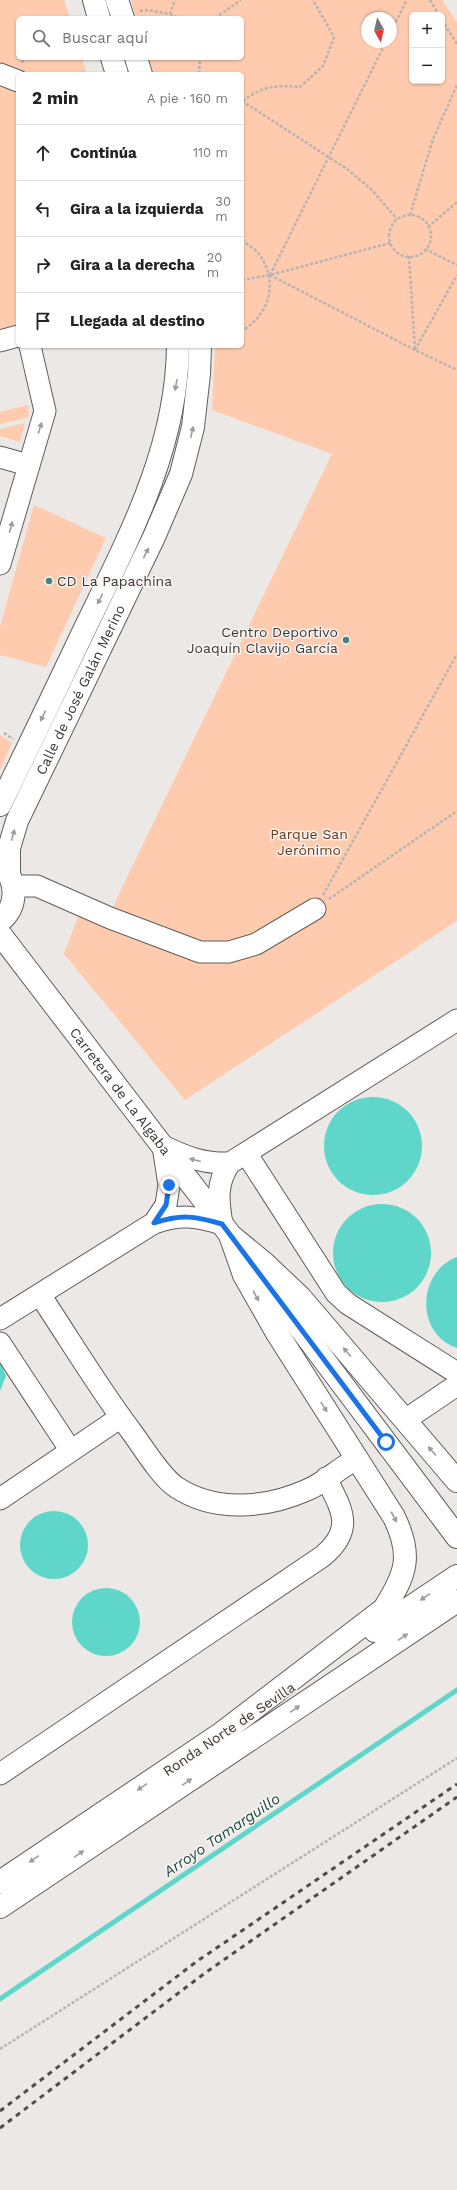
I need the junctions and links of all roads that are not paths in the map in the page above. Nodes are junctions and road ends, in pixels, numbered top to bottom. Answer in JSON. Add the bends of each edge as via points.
{"nodes":[{"id":1,"x":94,"y":0,"type":"edge"},
{"id":2,"x":117,"y":0,"type":"edge"},
{"id":3,"x":98,"y":16,"type":"edge"},
{"id":4,"x":122,"y":16,"type":"edge"},
{"id":5,"x":113,"y":60,"type":"edge"},
{"id":6,"x":137,"y":60,"type":"edge"},
{"id":7,"x":116,"y":72,"type":"edge"},
{"id":8,"x":140,"y":72,"type":"edge"},
{"id":9,"x":0,"y":74,"type":"edge"},
{"id":10,"x":16,"y":80,"type":"edge"},
{"id":11,"x":16,"y":337,"type":"edge"},
{"id":12,"x":0,"y":341,"type":"edge"},
{"id":13,"x":30,"y":348,"type":"edge"},
{"id":14,"x":178,"y":348,"type":"edge"},
{"id":15,"x":200,"y":348,"type":"edge"},
{"id":16,"x":0,"y":457,"type":"edge"},
{"id":17,"x":28,"y":465,"type":"junction"},
{"id":18,"x":0,"y":564,"type":"edge"},
{"id":19,"x":0,"y":805,"type":"edge"},
{"id":20,"x":9,"y":881,"type":"edge"},
{"id":21,"x":315,"y":909,"type":"road end"},
{"id":22,"x":0,"y":921,"type":"edge"},
{"id":23,"x":0,"y":934,"type":"edge"},
{"id":24,"x":25,"y":966,"type":"junction"},
{"id":25,"x":457,"y":1020,"type":"edge"},
{"id":26,"x":163,"y":1146,"type":"junction"},
{"id":27,"x":238,"y":1158,"type":"junction"},
{"id":28,"x":154,"y":1223,"type":"junction"},
{"id":29,"x":226,"y":1229,"type":"junction"},
{"id":30,"x":40,"y":1295,"type":"junction"},
{"id":31,"x":0,"y":1319,"type":"edge"},
{"id":32,"x":0,"y":1343,"type":"edge"},
{"id":33,"x":457,"y":1373,"type":"edge"},
{"id":34,"x":457,"y":1385,"type":"edge"},
{"id":35,"x":411,"y":1416,"type":"tunnel mouth"},
{"id":36,"x":121,"y":1417,"type":"junction"},
{"id":37,"x":71,"y":1451,"type":"junction"},
{"id":38,"x":348,"y":1464,"type":"tunnel mouth"},
{"id":39,"x":326,"y":1478,"type":"junction"},
{"id":40,"x":457,"y":1481,"type":"edge"},
{"id":41,"x":0,"y":1499,"type":"edge"},
{"id":42,"x":457,"y":1537,"type":"edge"},
{"id":43,"x":457,"y":1576,"type":"edge"},
{"id":44,"x":457,"y":1601,"type":"edge"},
{"id":45,"x":210,"y":1742,"type":"junction"},
{"id":46,"x":0,"y":1774,"type":"edge"},
{"id":47,"x":0,"y":1882,"type":"edge"},
{"id":48,"x":0,"y":1907,"type":"edge"}],
"edges":[{"from":1,"to":3,"type":"main road"},
{"from":2,"to":4,"type":"main road"},
{"from":5,"to":7,"type":"main road"},
{"from":6,"to":8,"type":"main road"},
{"from":9,"to":10,"type":"street"},
{"from":11,"to":12,"type":"street"},
{"from":17,"to":13,"type":"street","one_way":true,"via":[[45,411]]},
{"from":14,"to":19,"type":"main road","name":"Calle de José Galán Merino","one_way":true,"via":[[178,374],[168,426],[152,483],[126,545]]},
{"from":20,"to":15,"type":"main road","name":"Calle de José Galán Merino","one_way":true,"via":[[10,848],[17,821],[154,537],[181,474],[193,428],[200,374]]},
{"from":16,"to":17,"type":"street"},
{"from":18,"to":17,"type":"street","one_way":true},
{"from":20,"to":21,"type":"street","via":[[37,886],[110,918],[200,952],[229,952],[256,944]]},
{"from":20,"to":22,"type":"main road","via":[[7,914]]},
{"from":20,"to":24,"type":"main road","name":"Calle de José Galán Merino","via":[[12,931]]},
{"from":23,"to":24,"type":"main road","name":"Carretera de La Algaba"},
{"from":24,"to":26,"type":"main road","name":"Carretera de La Algaba"},
{"from":25,"to":27,"type":"street"},
{"from":27,"to":26,"type":"street","one_way":true,"via":[[213,1164]]},
{"from":26,"to":28,"type":"street","via":[[169,1185],[166,1205]]},
{"from":26,"to":29,"type":"main road","name":"Carretera de La Algaba"},
{"from":27,"to":29,"type":"street","via":[[220,1183],[218,1198]]},
{"from":27,"to":33,"type":"street","via":[[336,1293],[348,1304]]},
{"from":28,"to":29,"type":"street","via":[[172,1217],[186,1216]]},
{"from":28,"to":30,"type":"street"},
{"from":40,"to":29,"type":"main road","one_way":true,"via":[[300,1297]]},
{"from":29,"to":42,"type":"main road","name":"Carretera de La Algaba"},
{"from":29,"to":45,"type":"main road","one_way":true,"via":[[244,1275],[277,1333],[394,1517],[402,1532],[406,1552],[400,1585],[384,1609]]},
{"from":30,"to":31,"type":"street"},
{"from":30,"to":36,"type":"street"},
{"from":32,"to":37,"type":"street"},
{"from":34,"to":35,"type":"street"},
{"from":36,"to":37,"type":"street"},
{"from":36,"to":39,"type":"street","via":[[175,1487],[203,1499],[244,1507],[267,1503],[308,1490]]},
{"from":37,"to":41,"type":"street"},
{"from":38,"to":39,"type":"street"},
{"from":39,"to":46,"type":"street","via":[[339,1503],[343,1523],[336,1544],[323,1556]]},
{"from":43,"to":45,"type":"main road","name":"Ronda Norte de Sevilla","one_way":true},
{"from":48,"to":44,"type":"main road","name":"Ronda Norte de Sevilla","one_way":true},
{"from":45,"to":47,"type":"main road","name":"Ronda Norte de Sevilla","one_way":true}]}
